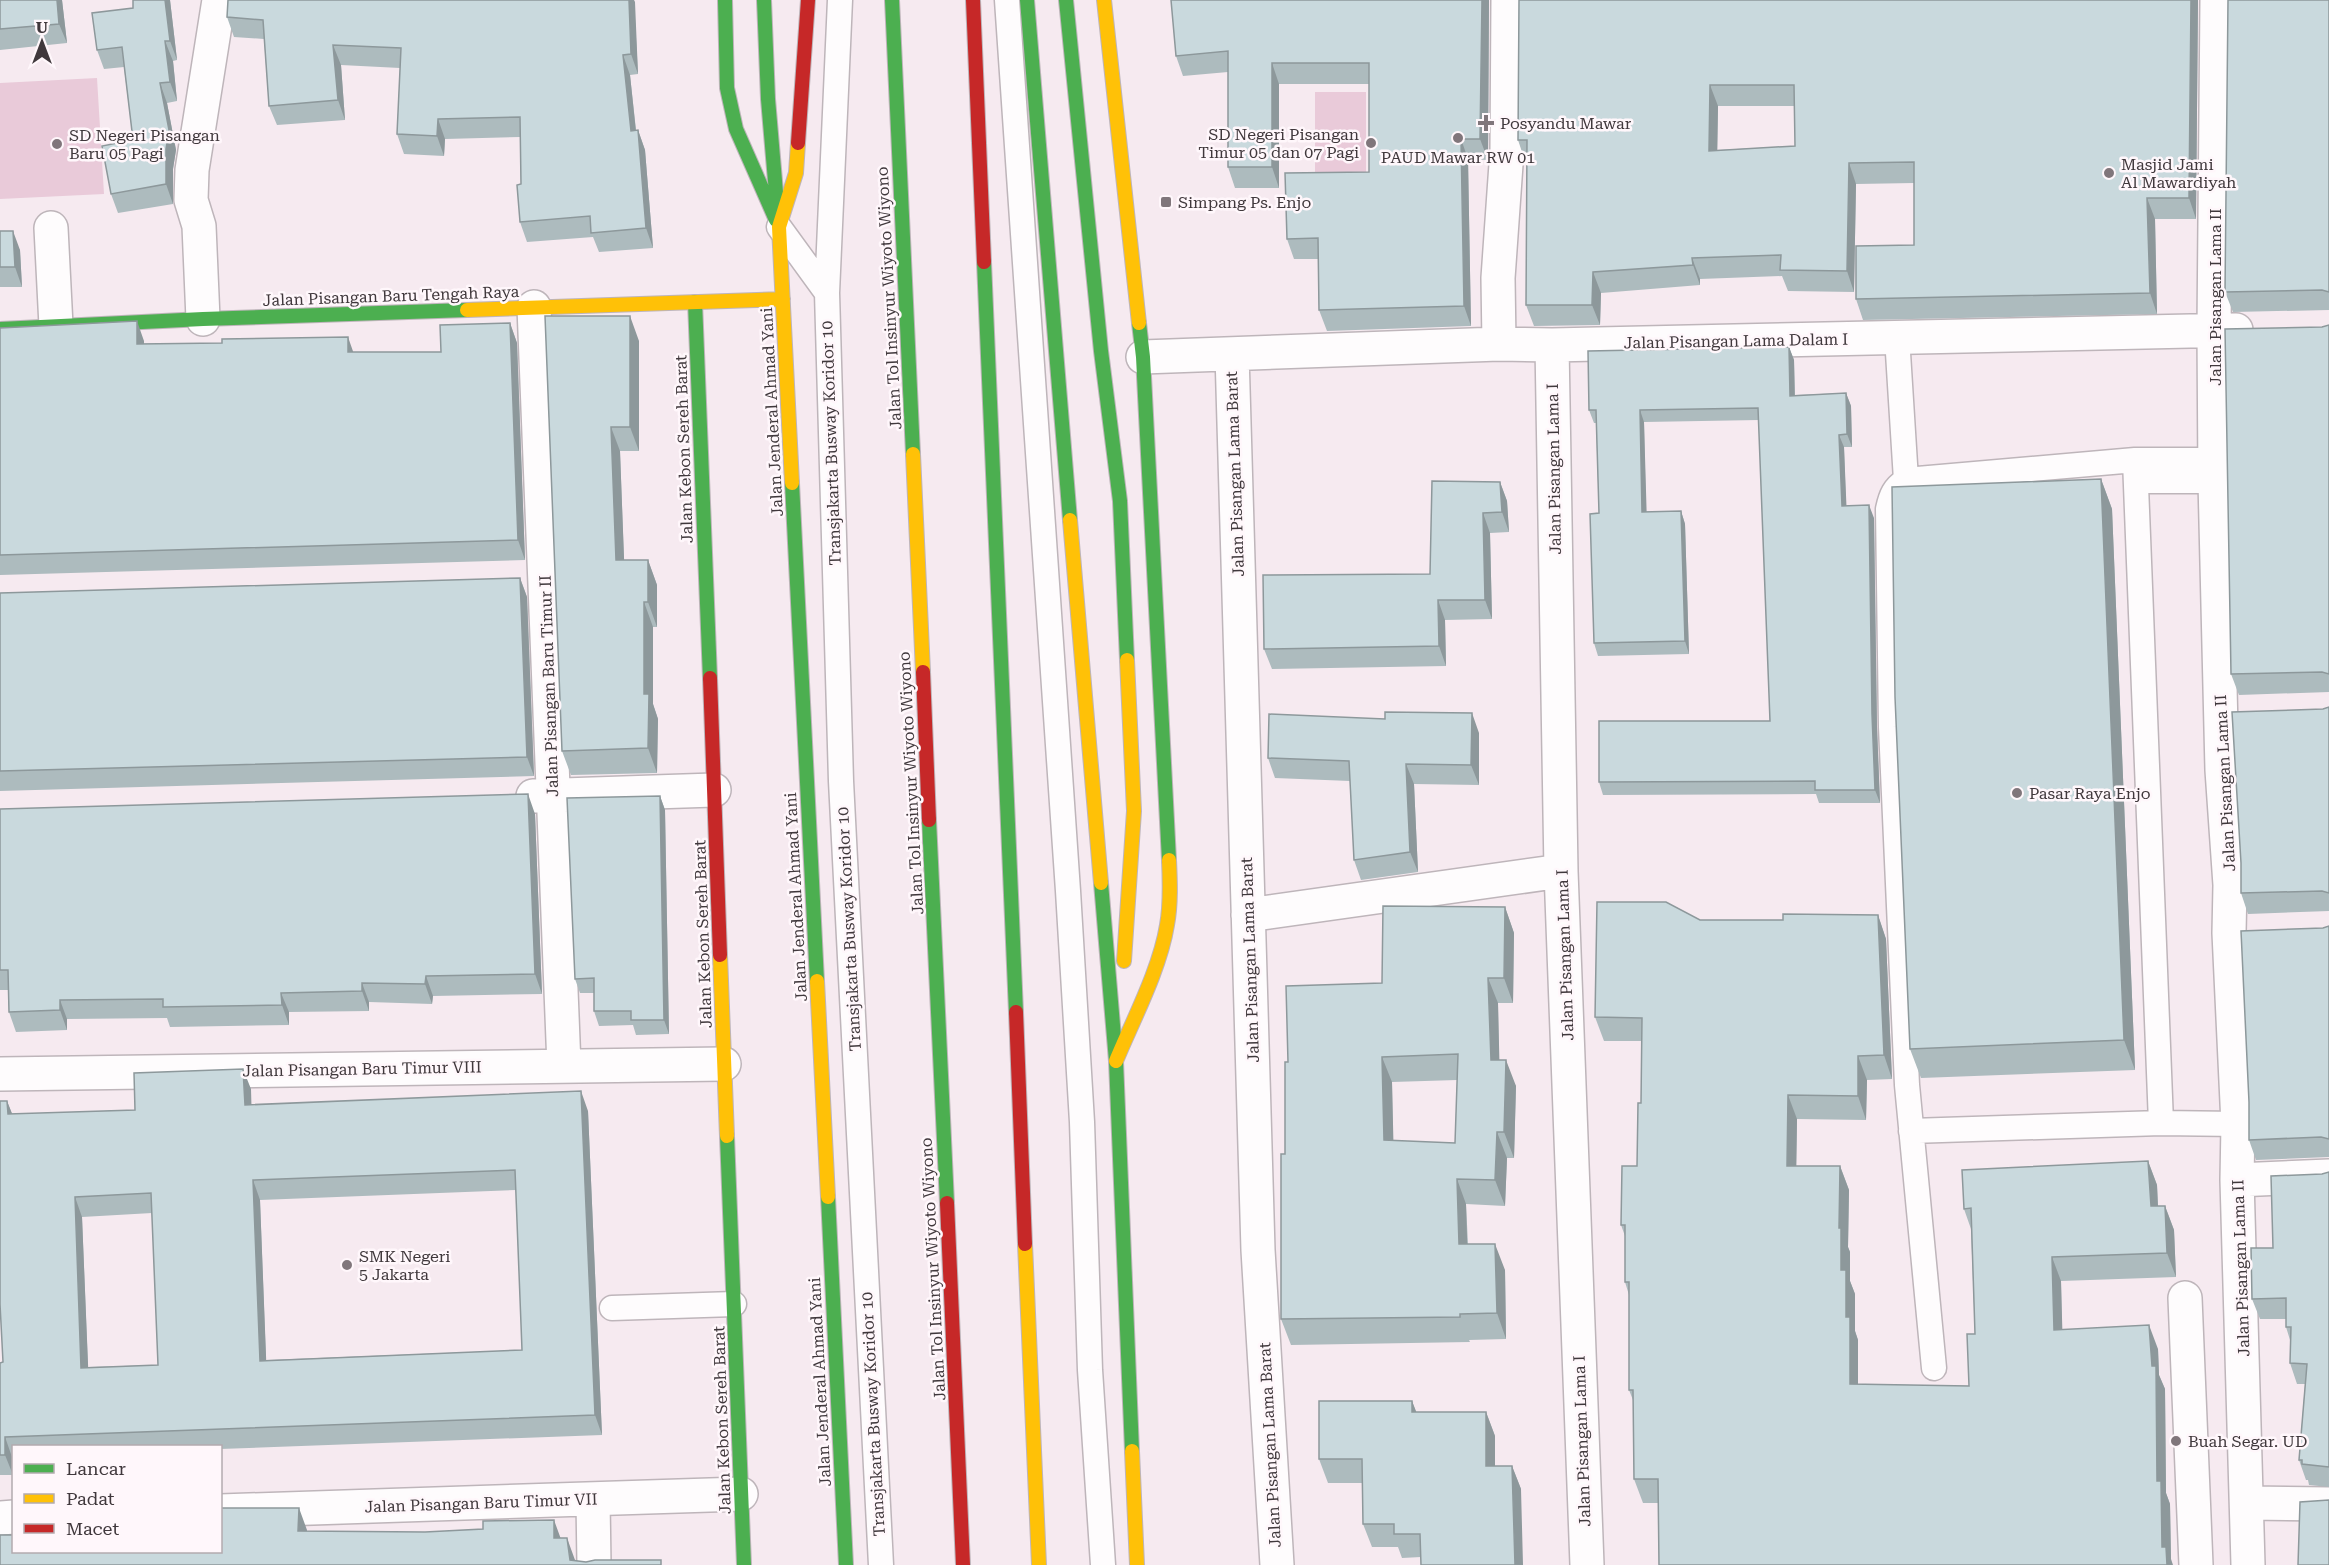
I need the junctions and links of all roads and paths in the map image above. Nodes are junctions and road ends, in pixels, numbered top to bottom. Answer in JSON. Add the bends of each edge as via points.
{"nodes":[{"id":1,"x":219,"y":0,"type":"edge"},
{"id":2,"x":725,"y":0,"type":"edge"},
{"id":3,"x":764,"y":0,"type":"edge"},
{"id":4,"x":808,"y":0,"type":"edge"},
{"id":5,"x":840,"y":0,"type":"edge"},
{"id":6,"x":892,"y":0,"type":"edge"},
{"id":7,"x":973,"y":0,"type":"edge"},
{"id":8,"x":1008,"y":0,"type":"edge"},
{"id":9,"x":1027,"y":0,"type":"edge"},
{"id":10,"x":1066,"y":0,"type":"edge"},
{"id":11,"x":1104,"y":0,"type":"edge"},
{"id":12,"x":1508,"y":0,"type":"edge"},
{"id":13,"x":2217,"y":0,"type":"edge"},
{"id":14,"x":779,"y":227,"type":"junction"},
{"id":15,"x":51,"y":228,"type":"dead end"},
{"id":16,"x":827,"y":293,"type":"junction"},
{"id":17,"x":783,"y":299,"type":"junction"},
{"id":18,"x":695,"y":302,"type":"junction"},
{"id":19,"x":534,"y":307,"type":"junction"},
{"id":20,"x":203,"y":319,"type":"junction"},
{"id":21,"x":56,"y":326,"type":"junction"},
{"id":22,"x":0,"y":329,"type":"edge"},
{"id":23,"x":2214,"y":330,"type":"junction"},
{"id":24,"x":2260,"y":330,"type":"edge"},
{"id":25,"x":1897,"y":337,"type":"junction"},
{"id":26,"x":1499,"y":344,"type":"junction"},
{"id":27,"x":1552,"y":345,"type":"junction"},
{"id":28,"x":1232,"y":354,"type":"junction"},
{"id":29,"x":1143,"y":357,"type":"junction"},
{"id":30,"x":2136,"y":470,"type":"junction"},
{"id":31,"x":2215,"y":470,"type":"junction"},
{"id":32,"x":1906,"y":480,"type":"junction"},
{"id":33,"x":545,"y":578,"type":"junction"},
{"id":34,"x":510,"y":579,"type":"edge"},
{"id":35,"x":2253,"y":713,"type":"edge"},
{"id":36,"x":2221,"y":714,"type":"junction"},
{"id":37,"x":714,"y":790,"type":"junction"},
{"id":38,"x":554,"y":796,"type":"junction"},
{"id":39,"x":506,"y":797,"type":"edge"},
{"id":40,"x":1562,"y":871,"type":"junction"},
{"id":41,"x":1248,"y":915,"type":"junction"},
{"id":42,"x":2262,"y":932,"type":"edge"},
{"id":43,"x":2229,"y":933,"type":"junction"},
{"id":44,"x":1116,"y":1062,"type":"junction"},
{"id":45,"x":724,"y":1064,"type":"junction"},
{"id":46,"x":564,"y":1066,"type":"junction"},
{"id":47,"x":0,"y":1074,"type":"edge"},
{"id":48,"x":1082,"y":1122,"type":"junction"},
{"id":49,"x":2161,"y":1123,"type":"junction"},
{"id":50,"x":2238,"y":1124,"type":"junction"},
{"id":51,"x":1911,"y":1131,"type":"junction"},
{"id":52,"x":2329,"y":1176,"type":"edge"},
{"id":53,"x":2237,"y":1180,"type":"junction"},
{"id":54,"x":2185,"y":1298,"type":"dead end"},
{"id":55,"x":734,"y":1304,"type":"junction"},
{"id":56,"x":612,"y":1308,"type":"dead end"},
{"id":57,"x":1934,"y":1368,"type":"dead end"},
{"id":58,"x":741,"y":1494,"type":"junction"},
{"id":59,"x":592,"y":1500,"type":"junction"},
{"id":60,"x":2247,"y":1503,"type":"junction"},
{"id":61,"x":2329,"y":1504,"type":"edge"},
{"id":62,"x":222,"y":1511,"type":"edge"},
{"id":63,"x":594,"y":1565,"type":"edge"},
{"id":64,"x":744,"y":1565,"type":"edge"},
{"id":65,"x":846,"y":1565,"type":"edge"},
{"id":66,"x":881,"y":1565,"type":"edge"},
{"id":67,"x":963,"y":1565,"type":"edge"},
{"id":68,"x":1039,"y":1565,"type":"edge"},
{"id":69,"x":1103,"y":1565,"type":"edge"},
{"id":70,"x":1137,"y":1565,"type":"edge"},
{"id":71,"x":1277,"y":1565,"type":"edge"},
{"id":72,"x":1587,"y":1565,"type":"edge"},
{"id":73,"x":2196,"y":1565,"type":"edge"},
{"id":74,"x":2248,"y":1565,"type":"edge"}],
"edges":[{"from":1,"to":20,"type":"street","via":[[192,170],[191,200],[199,226]]},
{"from":2,"to":14,"type":"main road","name":"Jalan Jenderal Ahmad Yani","via":[[727,88],[736,129]]},
{"from":3,"to":14,"type":"main road"},
{"from":4,"to":14,"type":"main road","name":"Jalan Jenderal Ahmad Yani","via":[[796,172]]},
{"from":5,"to":16,"type":"lane","name":"Transjakarta Busway Koridor 10"},
{"from":6,"to":67,"type":"main road","name":"Jalan Tol Insinyur Wiyoto Wiyono"},
{"from":7,"to":68,"type":"main road"},
{"from":8,"to":48,"type":"lane"},
{"from":9,"to":44,"type":"main road"},
{"from":10,"to":44,"type":"main road","via":[[1120,501],[1134,811]]},
{"from":11,"to":29,"type":"main road"},
{"from":12,"to":26,"type":"street"},
{"from":13,"to":23,"type":"street","name":"Jalan Pisangan Lama II"},
{"from":14,"to":16,"type":"lane"},
{"from":14,"to":17,"type":"main road","name":"Jalan Jenderal Ahmad Yani"},
{"from":15,"to":21,"type":"street"},
{"from":16,"to":66,"type":"lane","name":"Transjakarta Busway Koridor 10","via":[[841,781]]},
{"from":17,"to":18,"type":"main road","name":"Jalan Pisangan Baru Tengah Raya"},
{"from":17,"to":65,"type":"main road","name":"Jalan Jenderal Ahmad Yani"},
{"from":18,"to":19,"type":"main road","name":"Jalan Pisangan Baru Tengah Raya"},
{"from":18,"to":37,"type":"main road","name":"Jalan Kebon Sereh Barat"},
{"from":19,"to":20,"type":"main road","name":"Jalan Pisangan Baru Tengah Raya"},
{"from":19,"to":33,"type":"street","name":"Jalan Pisangan Baru Timur II"},
{"from":20,"to":21,"type":"main road","name":"Jalan Pisangan Baru Tengah Raya"},
{"from":21,"to":22,"type":"main road","name":"Jalan Pisangan Baru Tengah Raya"},
{"from":23,"to":24,"type":"street","name":"Jalan Pisangan Lama Dalam I"},
{"from":23,"to":25,"type":"street","name":"Jalan Pisangan Lama Dalam I"},
{"from":23,"to":31,"type":"street","name":"Jalan Pisangan Lama II"},
{"from":25,"to":27,"type":"street","name":"Jalan Pisangan Lama Dalam I"},
{"from":25,"to":32,"type":"lane"},
{"from":26,"to":27,"type":"street","name":"Jalan Pisangan Lama Dalam I"},
{"from":26,"to":28,"type":"street","name":"Jalan Pisangan Lama Dalam I"},
{"from":27,"to":40,"type":"street","name":"Jalan Pisangan Lama I"},
{"from":28,"to":29,"type":"street","name":"Jalan Pisangan Lama Dalam I"},
{"from":28,"to":41,"type":"street","name":"Jalan Pisangan Lama Barat"},
{"from":29,"to":44,"type":"main road","via":[[1170,886],[1167,926],[1152,975]]},
{"from":30,"to":31,"type":"lane"},
{"from":30,"to":32,"type":"lane"},
{"from":30,"to":49,"type":"lane"},
{"from":31,"to":36,"type":"street","name":"Jalan Pisangan Lama II"},
{"from":32,"to":51,"type":"lane","via":[[1890,496],[1888,509],[1891,727]]},
{"from":33,"to":34,"type":"street"},
{"from":33,"to":38,"type":"street","name":"Jalan Pisangan Baru Timur II"},
{"from":35,"to":36,"type":"street"},
{"from":36,"to":43,"type":"street","name":"Jalan Pisangan Lama II"},
{"from":37,"to":38,"type":"street"},
{"from":37,"to":45,"type":"main road","name":"Jalan Kebon Sereh Barat"},
{"from":38,"to":39,"type":"street"},
{"from":38,"to":46,"type":"street","name":"Jalan Pisangan Baru Timur II"},
{"from":40,"to":41,"type":"street"},
{"from":40,"to":72,"type":"street","name":"Jalan Pisangan Lama I"},
{"from":41,"to":71,"type":"street","name":"Jalan Pisangan Lama Barat","via":[[1258,1250]]},
{"from":42,"to":43,"type":"street"},
{"from":43,"to":50,"type":"street","name":"Jalan Pisangan Lama II"},
{"from":44,"to":48,"type":"lane"},
{"from":44,"to":70,"type":"main road"},
{"from":45,"to":46,"type":"street","name":"Jalan Pisangan Baru Timur VIII"},
{"from":45,"to":55,"type":"main road","name":"Jalan Kebon Sereh Barat"},
{"from":46,"to":47,"type":"street","name":"Jalan Pisangan Baru Timur VIII"},
{"from":48,"to":69,"type":"lane","via":[[1090,1370]]},
{"from":49,"to":50,"type":"lane"},
{"from":49,"to":51,"type":"lane"},
{"from":50,"to":53,"type":"street","name":"Jalan Pisangan Lama II"},
{"from":51,"to":57,"type":"lane"},
{"from":52,"to":53,"type":"street"},
{"from":53,"to":60,"type":"street","name":"Jalan Pisangan Lama II"},
{"from":54,"to":73,"type":"street"},
{"from":55,"to":56,"type":"lane"},
{"from":55,"to":58,"type":"main road","name":"Jalan Kebon Sereh Barat"},
{"from":58,"to":59,"type":"street","name":"Jalan Pisangan Baru Timur VII"},
{"from":58,"to":64,"type":"main road","name":"Jalan Kebon Sereh Barat"},
{"from":59,"to":62,"type":"street","name":"Jalan Pisangan Baru Timur VII"},
{"from":59,"to":63,"type":"street"},
{"from":60,"to":61,"type":"street"},
{"from":60,"to":74,"type":"street","name":"Jalan Pisangan Lama II"}]}
